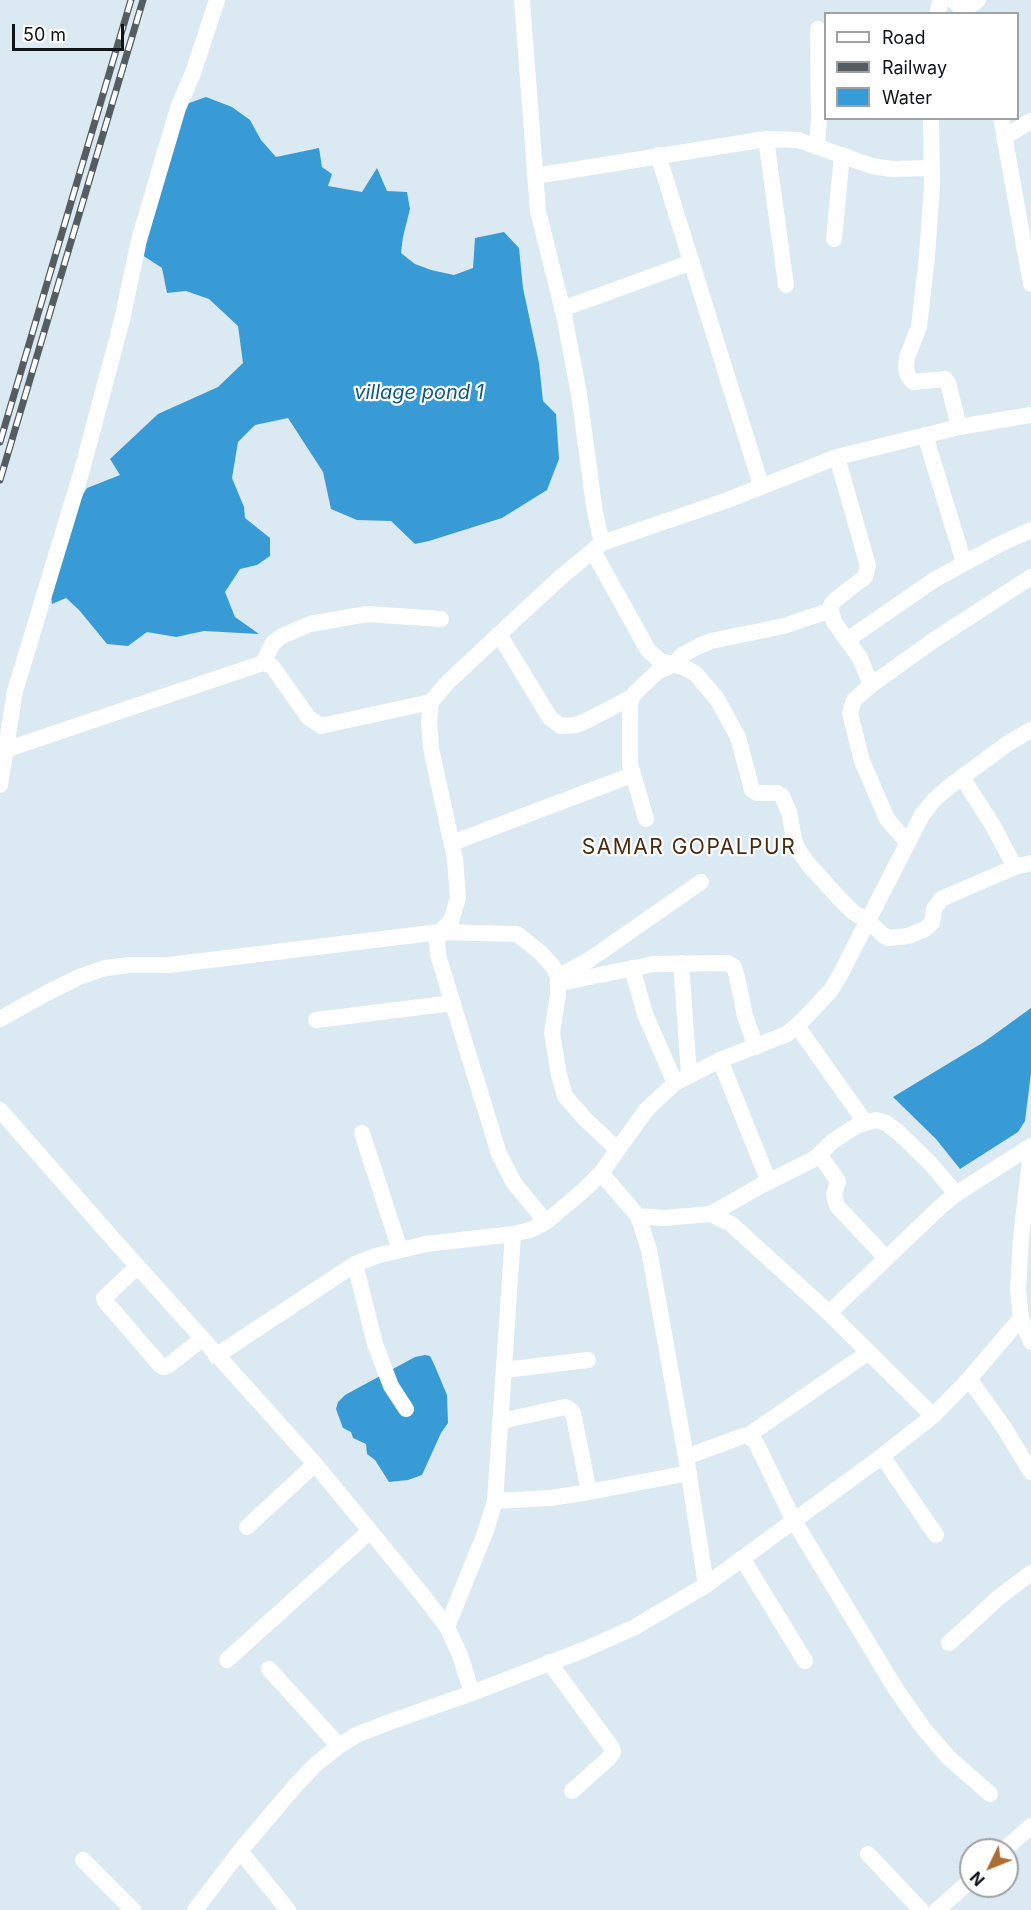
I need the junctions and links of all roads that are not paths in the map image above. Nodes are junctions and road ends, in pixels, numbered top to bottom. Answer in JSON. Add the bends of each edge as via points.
{"nodes":[{"id":1,"x":217,"y":0,"type":"edge"},
{"id":2,"x":522,"y":0,"type":"edge"},
{"id":3,"x":978,"y":0,"type":"edge"},
{"id":4,"x":955,"y":4,"type":"edge"},
{"id":5,"x":941,"y":12,"type":"edge"},
{"id":6,"x":818,"y":29,"type":"dead end"},
{"id":7,"x":931,"y":120,"type":"edge"},
{"id":8,"x":1001,"y":120,"type":"edge"},
{"id":9,"x":1031,"y":120,"type":"edge"},
{"id":10,"x":1004,"y":137,"type":"junction"},
{"id":11,"x":766,"y":139,"type":"junction"},
{"id":12,"x":817,"y":146,"type":"junction"},
{"id":13,"x":658,"y":155,"type":"junction"},
{"id":14,"x":842,"y":155,"type":"junction"},
{"id":15,"x":932,"y":168,"type":"junction"},
{"id":16,"x":535,"y":176,"type":"junction"},
{"id":17,"x":1025,"y":224,"type":"edge"},
{"id":18,"x":834,"y":239,"type":"dead end"},
{"id":19,"x":692,"y":262,"type":"junction"},
{"id":20,"x":1031,"y":284,"type":"edge"},
{"id":21,"x":786,"y":285,"type":"dead end"},
{"id":22,"x":562,"y":309,"type":"junction"},
{"id":23,"x":1031,"y":415,"type":"edge"},
{"id":24,"x":959,"y":427,"type":"junction"},
{"id":25,"x":925,"y":435,"type":"junction"},
{"id":26,"x":837,"y":457,"type":"junction"},
{"id":27,"x":761,"y":485,"type":"junction"},
{"id":28,"x":1031,"y":530,"type":"edge"},
{"id":29,"x":598,"y":547,"type":"junction"},
{"id":30,"x":964,"y":563,"type":"junction"},
{"id":31,"x":1031,"y":577,"type":"edge"},
{"id":32,"x":831,"y":610,"type":"junction"},
{"id":33,"x":441,"y":619,"type":"dead end"},
{"id":34,"x":500,"y":634,"type":"junction"},
{"id":35,"x":847,"y":640,"type":"junction"},
{"id":36,"x":263,"y":663,"type":"junction"},
{"id":37,"x":674,"y":664,"type":"junction"},
{"id":38,"x":871,"y":685,"type":"junction"},
{"id":39,"x":632,"y":697,"type":"junction"},
{"id":40,"x":431,"y":702,"type":"junction"},
{"id":41,"x":1031,"y":730,"type":"edge"},
{"id":42,"x":5,"y":750,"type":"junction"},
{"id":43,"x":632,"y":775,"type":"junction"},
{"id":44,"x":962,"y":777,"type":"junction"},
{"id":45,"x":0,"y":785,"type":"edge"},
{"id":46,"x":646,"y":819,"type":"dead end"},
{"id":47,"x":907,"y":842,"type":"junction"},
{"id":48,"x":452,"y":843,"type":"junction"},
{"id":49,"x":1023,"y":865,"type":"edge"},
{"id":50,"x":701,"y":882,"type":"dead end"},
{"id":51,"x":868,"y":921,"type":"junction"},
{"id":52,"x":440,"y":932,"type":"junction"},
{"id":53,"x":681,"y":963,"type":"junction"},
{"id":54,"x":632,"y":968,"type":"junction"},
{"id":55,"x":559,"y":980,"type":"junction"},
{"id":56,"x":453,"y":1003,"type":"junction"},
{"id":57,"x":0,"y":1019,"type":"edge"},
{"id":58,"x":316,"y":1020,"type":"dead end"},
{"id":59,"x":797,"y":1026,"type":"junction"},
{"id":60,"x":756,"y":1047,"type":"junction"},
{"id":61,"x":720,"y":1060,"type":"junction"},
{"id":62,"x":682,"y":1079,"type":"junction"},
{"id":63,"x":0,"y":1110,"type":"edge"},
{"id":64,"x":865,"y":1122,"type":"junction"},
{"id":65,"x":362,"y":1133,"type":"dead end"},
{"id":66,"x":1031,"y":1146,"type":"edge"},
{"id":67,"x":617,"y":1149,"type":"junction"},
{"id":68,"x":1031,"y":1153,"type":"edge"},
{"id":69,"x":819,"y":1154,"type":"junction"},
{"id":70,"x":601,"y":1173,"type":"junction"},
{"id":71,"x":769,"y":1182,"type":"junction"},
{"id":72,"x":956,"y":1194,"type":"junction"},
{"id":73,"x":711,"y":1214,"type":"junction"},
{"id":74,"x":638,"y":1216,"type":"junction"},
{"id":75,"x":546,"y":1222,"type":"junction"},
{"id":76,"x":513,"y":1234,"type":"junction"},
{"id":77,"x":1026,"y":1237,"type":"edge"},
{"id":78,"x":400,"y":1250,"type":"junction"},
{"id":79,"x":886,"y":1258,"type":"junction"},
{"id":80,"x":356,"y":1264,"type":"junction"},
{"id":81,"x":137,"y":1267,"type":"junction"},
{"id":82,"x":829,"y":1313,"type":"junction"},
{"id":83,"x":1021,"y":1318,"type":"junction"},
{"id":84,"x":202,"y":1339,"type":"junction"},
{"id":85,"x":1031,"y":1342,"type":"edge"},
{"id":86,"x":869,"y":1352,"type":"junction"},
{"id":87,"x":216,"y":1356,"type":"junction"},
{"id":88,"x":588,"y":1360,"type":"dead end"},
{"id":89,"x":504,"y":1371,"type":"junction"},
{"id":90,"x":969,"y":1379,"type":"junction"},
{"id":91,"x":406,"y":1409,"type":"dead end"},
{"id":92,"x":933,"y":1416,"type":"junction"},
{"id":93,"x":501,"y":1421,"type":"junction"},
{"id":94,"x":747,"y":1436,"type":"junction"},
{"id":95,"x":882,"y":1456,"type":"junction"},
{"id":96,"x":315,"y":1464,"type":"junction"},
{"id":97,"x":687,"y":1465,"type":"junction"},
{"id":98,"x":1031,"y":1472,"type":"edge"},
{"id":99,"x":590,"y":1492,"type":"junction"},
{"id":100,"x":495,"y":1501,"type":"junction"},
{"id":101,"x":794,"y":1521,"type":"junction"},
{"id":102,"x":247,"y":1527,"type":"dead end"},
{"id":103,"x":370,"y":1531,"type":"junction"},
{"id":104,"x":936,"y":1535,"type":"dead end"},
{"id":105,"x":742,"y":1558,"type":"junction"},
{"id":106,"x":1031,"y":1573,"type":"edge"},
{"id":107,"x":706,"y":1585,"type":"junction"},
{"id":108,"x":447,"y":1628,"type":"junction"},
{"id":109,"x":949,"y":1643,"type":"dead end"},
{"id":110,"x":227,"y":1660,"type":"dead end"},
{"id":111,"x":805,"y":1661,"type":"dead end"},
{"id":112,"x":549,"y":1662,"type":"junction"},
{"id":113,"x":269,"y":1669,"type":"dead end"},
{"id":114,"x":472,"y":1693,"type":"junction"},
{"id":115,"x":339,"y":1746,"type":"junction"},
{"id":116,"x":572,"y":1791,"type":"dead end"},
{"id":117,"x":990,"y":1794,"type":"dead end"},
{"id":118,"x":1031,"y":1826,"type":"edge"},
{"id":119,"x":1018,"y":1838,"type":"edge"},
{"id":120,"x":240,"y":1851,"type":"junction"},
{"id":121,"x":868,"y":1854,"type":"dead end"},
{"id":122,"x":83,"y":1860,"type":"dead end"},
{"id":123,"x":959,"y":1891,"type":"edge"},
{"id":124,"x":133,"y":1910,"type":"edge"},
{"id":125,"x":195,"y":1910,"type":"edge"},
{"id":126,"x":288,"y":1910,"type":"edge"},
{"id":127,"x":921,"y":1910,"type":"edge"},
{"id":128,"x":937,"y":1910,"type":"edge"}],
"edges":[{"from":1,"to":42,"type":"street","via":[[178,108],[139,240],[82,470],[15,691]]},
{"from":2,"to":16,"type":"street"},
{"from":3,"to":4,"type":"street"},
{"from":4,"to":5,"type":"street"},
{"from":6,"to":12,"type":"street"},
{"from":7,"to":15,"type":"street"},
{"from":8,"to":10,"type":"street"},
{"from":9,"to":10,"type":"street"},
{"from":10,"to":17,"type":"street"},
{"from":11,"to":12,"type":"street","via":[[785,138]]},
{"from":11,"to":13,"type":"street"},
{"from":11,"to":21,"type":"street"},
{"from":12,"to":14,"type":"street"},
{"from":13,"to":16,"type":"street"},
{"from":13,"to":19,"type":"street"},
{"from":14,"to":15,"type":"street","via":[[892,169]]},
{"from":14,"to":18,"type":"street"},
{"from":15,"to":24,"type":"street","via":[[919,327],[906,367],[914,382],[945,379]]},
{"from":16,"to":22,"type":"street","via":[[538,211]]},
{"from":17,"to":20,"type":"street"},
{"from":19,"to":22,"type":"street"},
{"from":19,"to":27,"type":"street"},
{"from":22,"to":29,"type":"street","via":[[579,394]]},
{"from":23,"to":24,"type":"street"},
{"from":24,"to":25,"type":"street"},
{"from":25,"to":26,"type":"street"},
{"from":25,"to":30,"type":"street"},
{"from":26,"to":27,"type":"street"},
{"from":26,"to":32,"type":"street","via":[[868,566],[865,578],[835,600]]},
{"from":27,"to":29,"type":"street"},
{"from":28,"to":30,"type":"street"},
{"from":29,"to":34,"type":"street"},
{"from":29,"to":37,"type":"street","via":[[648,650],[660,661]]},
{"from":30,"to":35,"type":"street","via":[[906,597]]},
{"from":31,"to":38,"type":"street"},
{"from":32,"to":35,"type":"street"},
{"from":32,"to":37,"type":"street","via":[[784,626],[711,641],[688,651]]},
{"from":33,"to":36,"type":"street","via":[[367,614],[310,624],[273,643]]},
{"from":34,"to":39,"type":"street","via":[[550,718],[561,726],[576,725]]},
{"from":34,"to":40,"type":"street"},
{"from":35,"to":38,"type":"street"},
{"from":36,"to":40,"type":"street","via":[[272,666],[308,717],[321,726]]},
{"from":36,"to":42,"type":"street"},
{"from":37,"to":39,"type":"street","via":[[651,676]]},
{"from":37,"to":51,"type":"street","via":[[695,673],[717,699],[738,737],[752,790],[782,796],[794,839],[809,865],[853,912]]},
{"from":38,"to":47,"type":"street","via":[[858,694],[851,706],[852,725],[877,800]]},
{"from":39,"to":43,"type":"street"},
{"from":40,"to":48,"type":"street","via":[[431,748]]},
{"from":41,"to":44,"type":"street"},
{"from":42,"to":45,"type":"street"},
{"from":43,"to":46,"type":"street"},
{"from":43,"to":48,"type":"street"},
{"from":44,"to":47,"type":"street","via":[[934,800]]},
{"from":44,"to":49,"type":"street"},
{"from":47,"to":51,"type":"street"},
{"from":48,"to":52,"type":"street","via":[[458,898],[451,921]]},
{"from":49,"to":51,"type":"street","via":[[941,899],[933,909],[932,923],[908,936],[889,938]]},
{"from":50,"to":55,"type":"street"},
{"from":51,"to":59,"type":"street","via":[[831,990]]},
{"from":52,"to":55,"type":"street","via":[[518,934],[541,953]]},
{"from":52,"to":56,"type":"street","via":[[438,955]]},
{"from":52,"to":57,"type":"street","via":[[169,965],[105,968],[79,977]]},
{"from":53,"to":54,"type":"street"},
{"from":53,"to":60,"type":"street","via":[[723,962],[734,967]]},
{"from":53,"to":62,"type":"street"},
{"from":54,"to":55,"type":"street"},
{"from":54,"to":62,"type":"street","via":[[645,1014]]},
{"from":55,"to":67,"type":"street","via":[[552,1033],[562,1088],[573,1106]]},
{"from":56,"to":58,"type":"street"},
{"from":56,"to":75,"type":"street","via":[[502,1161],[514,1183]]},
{"from":59,"to":60,"type":"street"},
{"from":59,"to":64,"type":"street"},
{"from":60,"to":61,"type":"street"},
{"from":61,"to":62,"type":"street"},
{"from":61,"to":71,"type":"street"},
{"from":62,"to":67,"type":"street","via":[[647,1109]]},
{"from":63,"to":81,"type":"street"},
{"from":64,"to":69,"type":"street"},
{"from":64,"to":72,"type":"street","via":[[886,1123],[898,1132]]},
{"from":65,"to":78,"type":"street"},
{"from":66,"to":72,"type":"street"},
{"from":67,"to":70,"type":"street"},
{"from":68,"to":77,"type":"street"},
{"from":69,"to":71,"type":"street"},
{"from":69,"to":79,"type":"street","via":[[838,1181],[834,1195],[837,1206]]},
{"from":70,"to":74,"type":"street"},
{"from":70,"to":75,"type":"street"},
{"from":71,"to":73,"type":"street"},
{"from":72,"to":79,"type":"street"},
{"from":73,"to":74,"type":"street"},
{"from":73,"to":82,"type":"street","via":[[730,1224]]},
{"from":74,"to":97,"type":"street","via":[[649,1250]]},
{"from":75,"to":76,"type":"street"},
{"from":76,"to":78,"type":"street"},
{"from":76,"to":89,"type":"street"},
{"from":77,"to":83,"type":"street","via":[[1018,1290]]},
{"from":78,"to":80,"type":"street"},
{"from":79,"to":82,"type":"street"},
{"from":80,"to":87,"type":"street"},
{"from":80,"to":91,"type":"street","via":[[375,1344],[391,1386]]},
{"from":81,"to":84,"type":"street"},
{"from":81,"to":84,"type":"street","via":[[104,1298],[160,1365],[169,1365]]},
{"from":82,"to":86,"type":"street"},
{"from":83,"to":85,"type":"street"},
{"from":83,"to":90,"type":"street"},
{"from":84,"to":87,"type":"street"},
{"from":86,"to":92,"type":"street"},
{"from":86,"to":94,"type":"street"},
{"from":87,"to":96,"type":"street"},
{"from":88,"to":89,"type":"street"},
{"from":89,"to":93,"type":"street"},
{"from":90,"to":92,"type":"street"},
{"from":90,"to":98,"type":"street"},
{"from":92,"to":95,"type":"street"},
{"from":93,"to":99,"type":"street","via":[[569,1409]]},
{"from":93,"to":100,"type":"street"},
{"from":94,"to":97,"type":"street"},
{"from":94,"to":101,"type":"street","via":[[757,1445]]},
{"from":95,"to":101,"type":"street"},
{"from":95,"to":104,"type":"street"},
{"from":96,"to":102,"type":"street"},
{"from":96,"to":103,"type":"street"},
{"from":97,"to":99,"type":"street"},
{"from":97,"to":107,"type":"street"},
{"from":99,"to":100,"type":"street"},
{"from":100,"to":108,"type":"street"},
{"from":101,"to":105,"type":"street"},
{"from":101,"to":117,"type":"street","via":[[924,1730]]},
{"from":103,"to":108,"type":"street"},
{"from":103,"to":110,"type":"street"},
{"from":105,"to":107,"type":"street"},
{"from":105,"to":111,"type":"street"},
{"from":106,"to":109,"type":"street"},
{"from":107,"to":112,"type":"street","via":[[634,1627]]},
{"from":108,"to":114,"type":"street"},
{"from":112,"to":114,"type":"street"},
{"from":112,"to":116,"type":"street","via":[[613,1752]]},
{"from":113,"to":115,"type":"street"},
{"from":114,"to":115,"type":"street","via":[[387,1722]]},
{"from":115,"to":120,"type":"street","via":[[295,1786]]},
{"from":118,"to":119,"type":"street"},
{"from":120,"to":125,"type":"street"},
{"from":120,"to":126,"type":"street"},
{"from":121,"to":127,"type":"street"},
{"from":122,"to":124,"type":"street"},
{"from":123,"to":128,"type":"street"}]}
